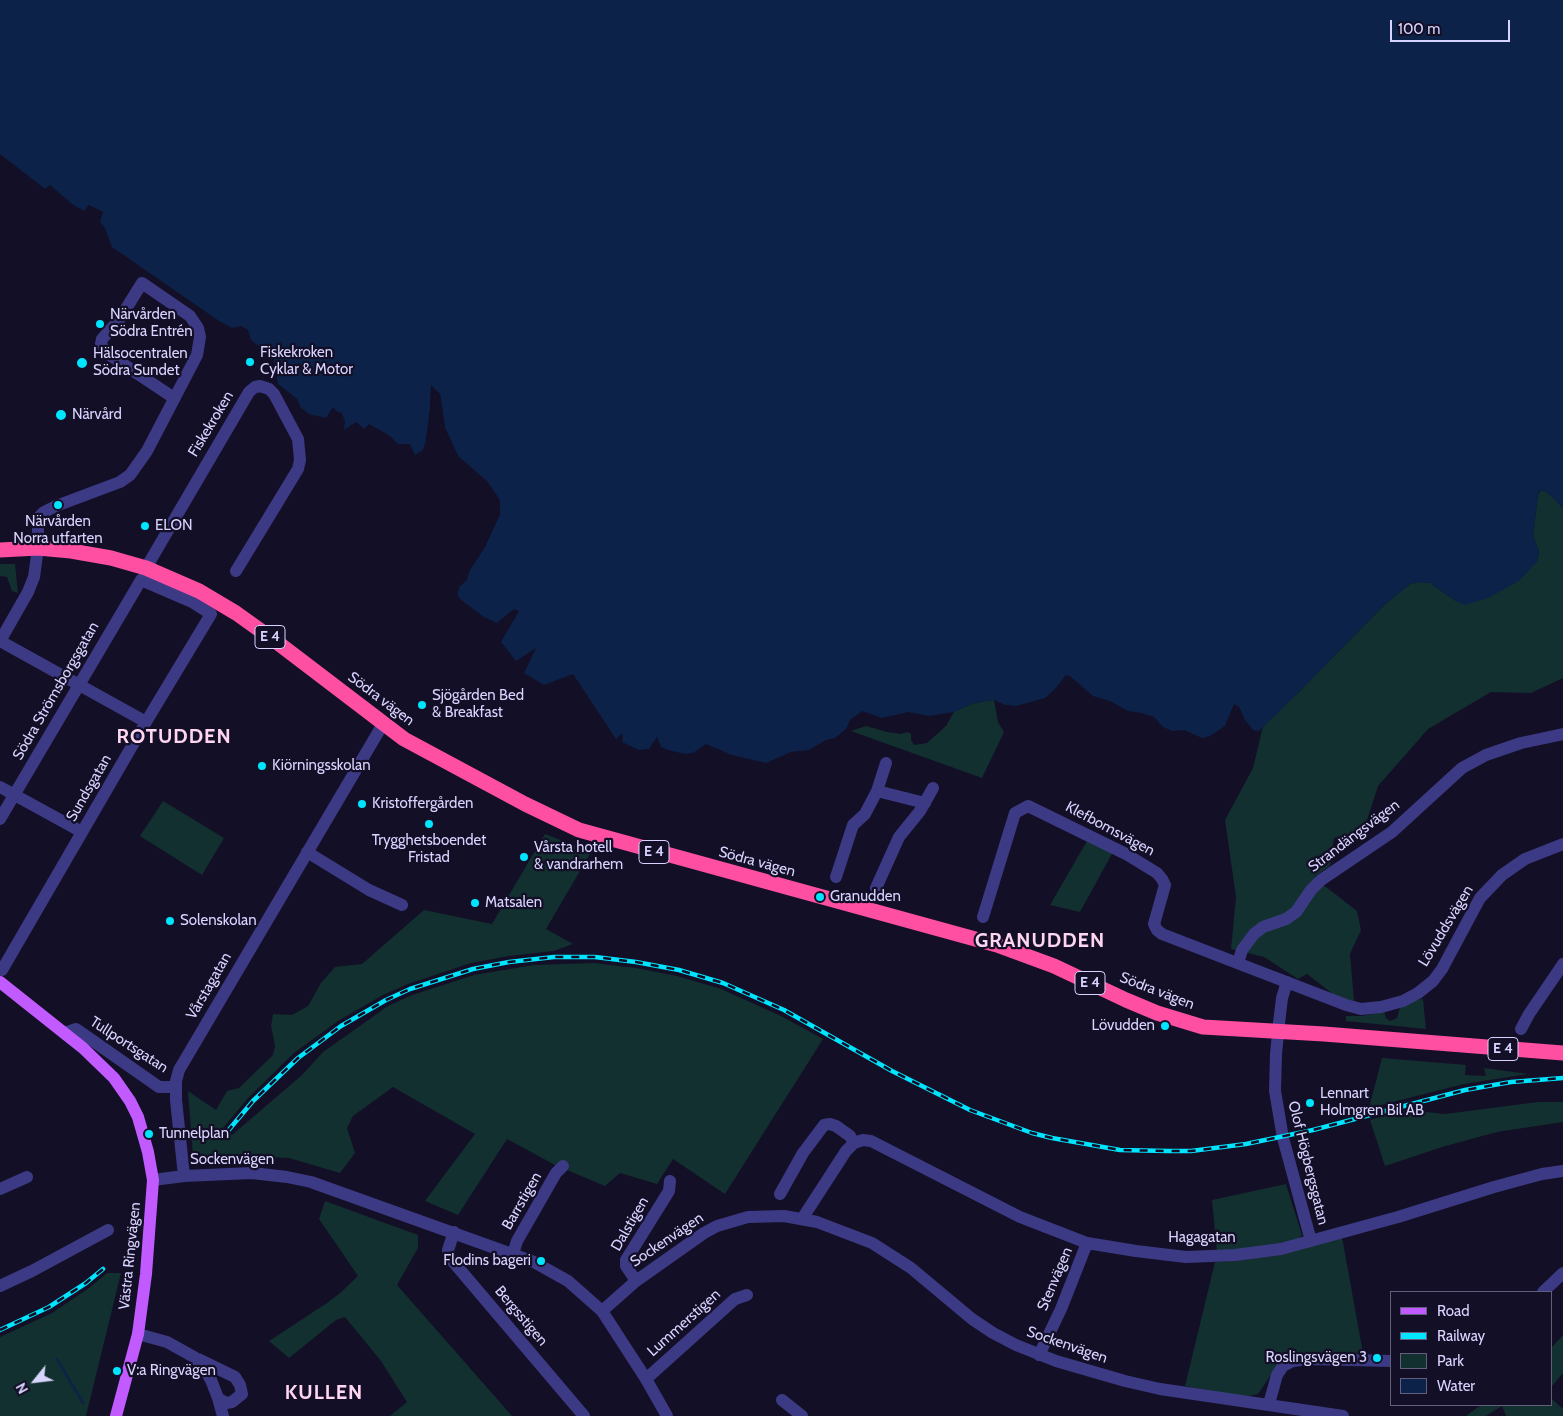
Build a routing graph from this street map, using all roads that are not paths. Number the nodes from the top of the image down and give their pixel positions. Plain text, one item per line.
1 (174, 398) junction
2 (38, 548) junction
3 (0, 550) edge
4 (236, 571) dead end
5 (144, 574) junction
6 (0, 641) edge
7 (80, 684) junction
8 (146, 722) junction
9 (383, 724) junction
10 (1563, 734) edge
11 (886, 763) dead end
12 (0, 787) edge
13 (933, 788) dead end
14 (877, 791) junction
15 (14, 795) junction
16 (925, 803) junction
17 (0, 819) edge
18 (82, 832) junction
19 (1563, 844) edge
20 (307, 852) junction
21 (836, 877) dead end
22 (876, 888) dead end
23 (402, 905) dead end
24 (983, 917) dead end
25 (1238, 963) junction
26 (1563, 965) edge
27 (1, 976) edge
28 (1287, 982) junction
29 (1521, 1029) dead end
30 (1278, 1032) junction
31 (64, 1033) junction
32 (1563, 1053) edge
33 (176, 1087) junction
34 (854, 1143) junction
35 (563, 1166) dead end
36 (1563, 1171) edge
37 (184, 1176) junction
38 (26, 1177) dead end
39 (154, 1180) junction
40 (670, 1181) dead end
41 (0, 1188) edge
42 (780, 1194) dead end
43 (802, 1218) junction
44 (108, 1230) dead end
45 (454, 1232) junction
46 (1311, 1241) junction
47 (1087, 1243) junction
48 (513, 1254) junction
49 (1563, 1273) edge
50 (636, 1281) junction
51 (0, 1286) edge
52 (1544, 1291) edge
53 (747, 1296) dead end
54 (602, 1310) junction
55 (138, 1334) junction
56 (1039, 1355) junction
57 (194, 1357) junction
58 (1390, 1361) edge
59 (646, 1379) junction
60 (218, 1398) junction
61 (782, 1400) dead end
62 (1269, 1404) junction
63 (116, 1416) edge
64 (223, 1416) edge
65 (584, 1416) edge
66 (666, 1416) edge
67 (802, 1416) edge
68 (1343, 1416) edge

1 - 1 street
1 - 2 street
2 - 3 highway, Södra vägen / E 4
2 - 5 highway, Södra vägen / E 4
2 - 6 street
4 - 5 street, Fiskekroken
5 - 7 street, Södra Strömsborgsgatan
5 - 8 street, Sundsgatan
5 - 9 highway, Södra vägen / E 4
6 - 7 street
7 - 8 street
7 - 15 street, Södra Strömsborgsgatan
8 - 18 street, Sundsgatan
9 - 20 street, Vårstagatan
9 - 30 highway, Södra vägen / E 4
10 - 25 street, Strandängsvägen
11 - 14 street
12 - 15 street
13 - 16 street
14 - 16 street
14 - 21 street
15 - 17 street, Södra Strömsborgsgatan
15 - 18 street
16 - 22 street
18 - 27 street, Sundsgatan
19 - 28 street, Lövuddsvägen
20 - 23 street
20 - 33 street, Vårstagatan
24 - 25 street, Klefbomsvägen
25 - 28 street, Klefbomsvägen
26 - 29 street
27 - 31 main road, Tullportsgatan
28 - 30 street
30 - 32 highway, Södra vägen / E 4
30 - 46 street, Olof Högbergsgatan
31 - 33 street, Tullportsgatan
31 - 39 main road, Tullportsgatan
33 - 37 street, Vårstagatan
34 - 42 street
34 - 43 street
34 - 47 street, Hagagatan
35 - 48 street, Barrstigen
36 - 46 street, Hagagatan
37 - 39 street, Sockenvägen
37 - 45 street, Sockenvägen
38 - 41 street
39 - 55 main road, Västra Ringvägen
40 - 50 street, Dalstigen
43 - 50 street, Sockenvägen
43 - 56 street, Sockenvägen
44 - 51 street
45 - 48 street, Sockenvägen
45 - 65 street, Bergsstigen
46 - 47 street, Hagagatan
47 - 56 street, Stenvägen
48 - 54 street, Sockenvägen
49 - 52 street
50 - 54 street, Sockenvägen
53 - 59 street, Lummerstigen
54 - 59 street
55 - 57 street
55 - 63 main road, Västra Ringvägen
56 - 62 street, Sockenvägen
57 - 60 street
57 - 60 street
58 - 62 street
59 - 66 street
60 - 64 street
61 - 67 street
62 - 68 street, Sockenvägen

